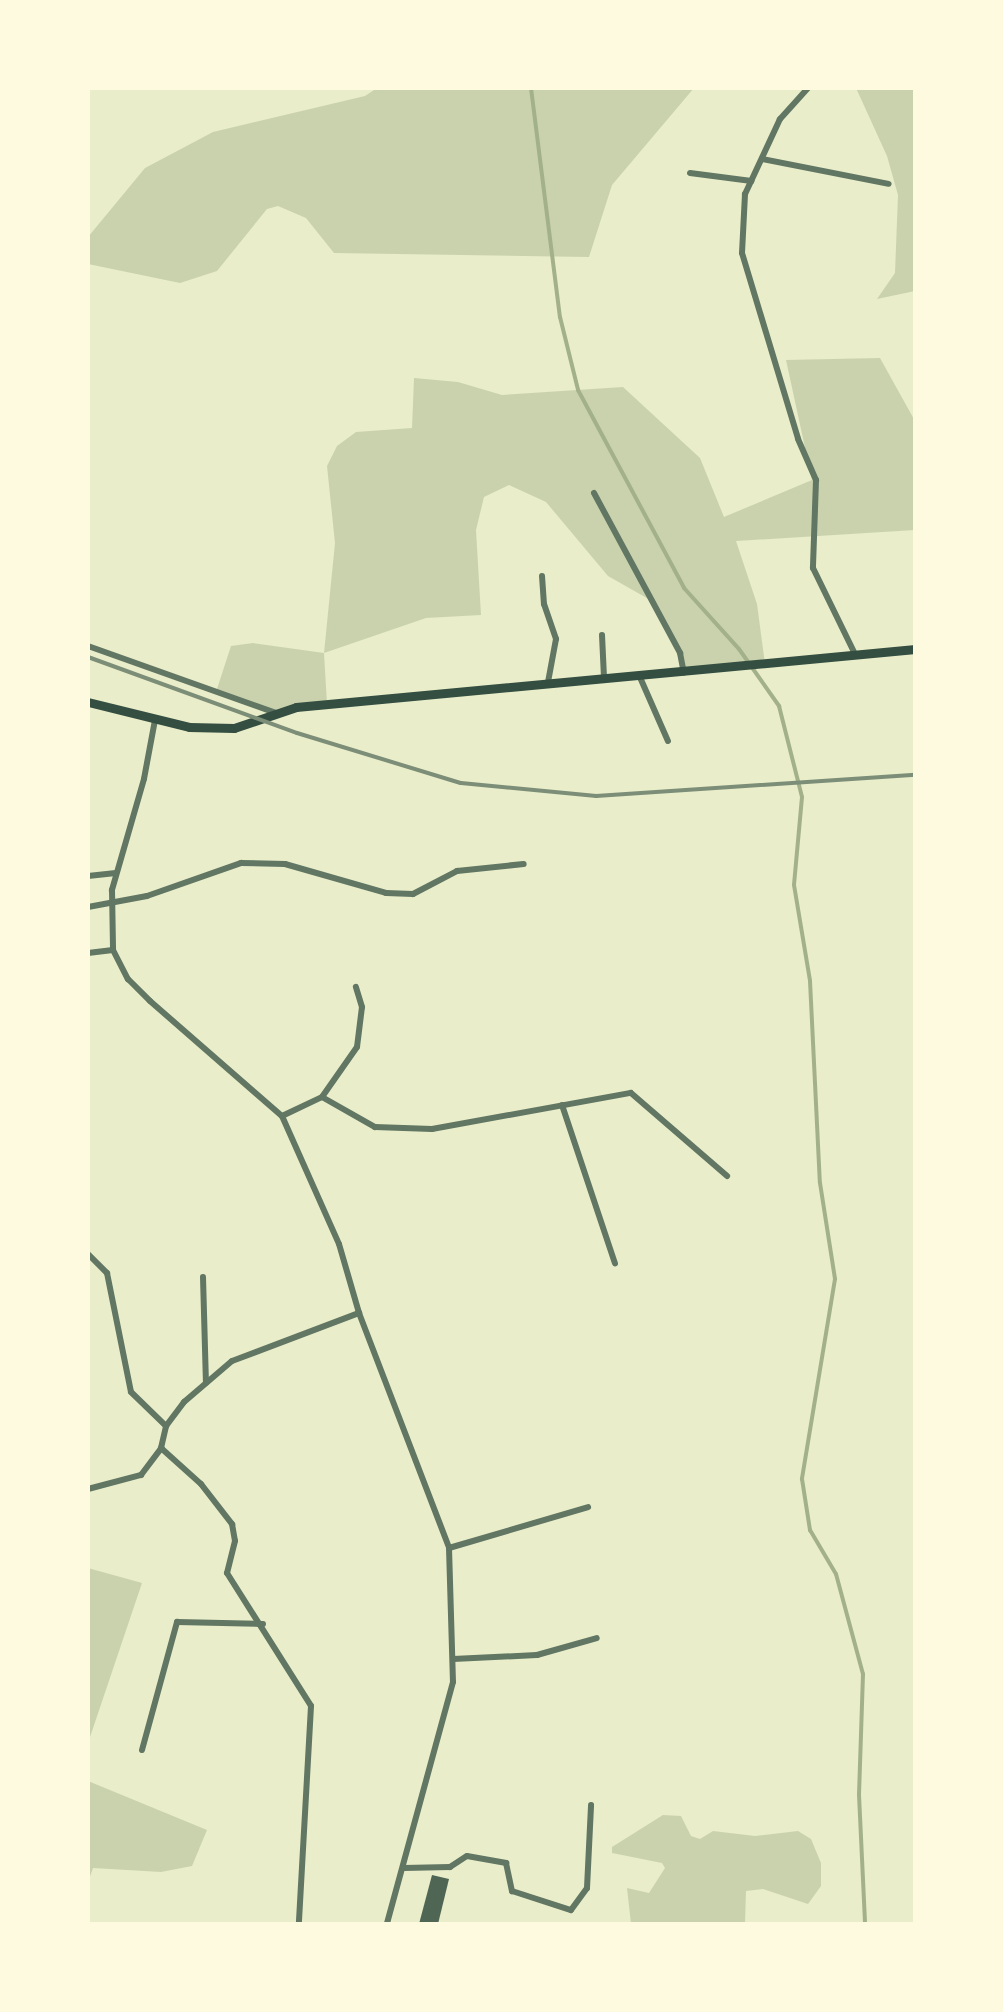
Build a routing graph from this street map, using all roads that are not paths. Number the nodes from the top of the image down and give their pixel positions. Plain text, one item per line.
1 (808, 88) edge
2 (762, 159) junction
3 (690, 173) dead end
4 (751, 181) junction
5 (889, 184) dead end
6 (594, 493) dead end
7 (542, 576) dead end
8 (602, 635) dead end
9 (88, 646) edge
10 (915, 649) edge
11 (855, 654) junction
12 (684, 673) junction
13 (639, 675) junction
14 (604, 677) junction
15 (548, 682) junction
16 (88, 702) edge
17 (272, 715) junction
18 (155, 720) junction
19 (668, 741) dead end
20 (524, 864) dead end
21 (116, 873) junction
22 (88, 876) edge
23 (110, 905) junction
24 (88, 907) edge
25 (113, 950) junction
26 (88, 953) edge
27 (356, 987) dead end
28 (322, 1097) junction
29 (562, 1105) junction
30 (282, 1116) junction
31 (727, 1176) dead end
32 (88, 1254) edge
33 (615, 1263) dead end
34 (203, 1277) dead end
35 (359, 1313) junction
36 (206, 1383) junction
37 (166, 1426) junction
38 (161, 1448) junction
39 (88, 1489) edge
40 (588, 1507) dead end
41 (449, 1548) junction
42 (263, 1624) junction
43 (597, 1638) dead end
44 (453, 1659) junction
45 (142, 1750) dead end
46 (591, 1805) dead end
47 (404, 1868) junction
48 (299, 1924) edge
49 (387, 1924) edge

1 - 2 street
2 - 4 street
2 - 5 street
3 - 4 street
4 - 11 street
6 - 12 street
7 - 15 street
8 - 14 street
9 - 17 street
10 - 11 main road
11 - 12 main road
12 - 13 main road
13 - 14 main road
13 - 19 street
14 - 15 main road
15 - 17 main road
16 - 18 main road
17 - 18 main road
18 - 21 street
20 - 23 street
21 - 22 street
21 - 23 street
23 - 24 street
23 - 25 street
25 - 26 street
25 - 30 street
27 - 28 street
28 - 29 street
28 - 30 street
29 - 31 street
29 - 33 street
30 - 35 street
32 - 37 street
34 - 36 street
35 - 36 street
35 - 41 street
36 - 37 street
37 - 38 street
38 - 39 street
38 - 42 street
40 - 41 street
41 - 44 street
42 - 45 street
42 - 48 street
43 - 44 street
44 - 47 street
46 - 47 street
47 - 49 street

